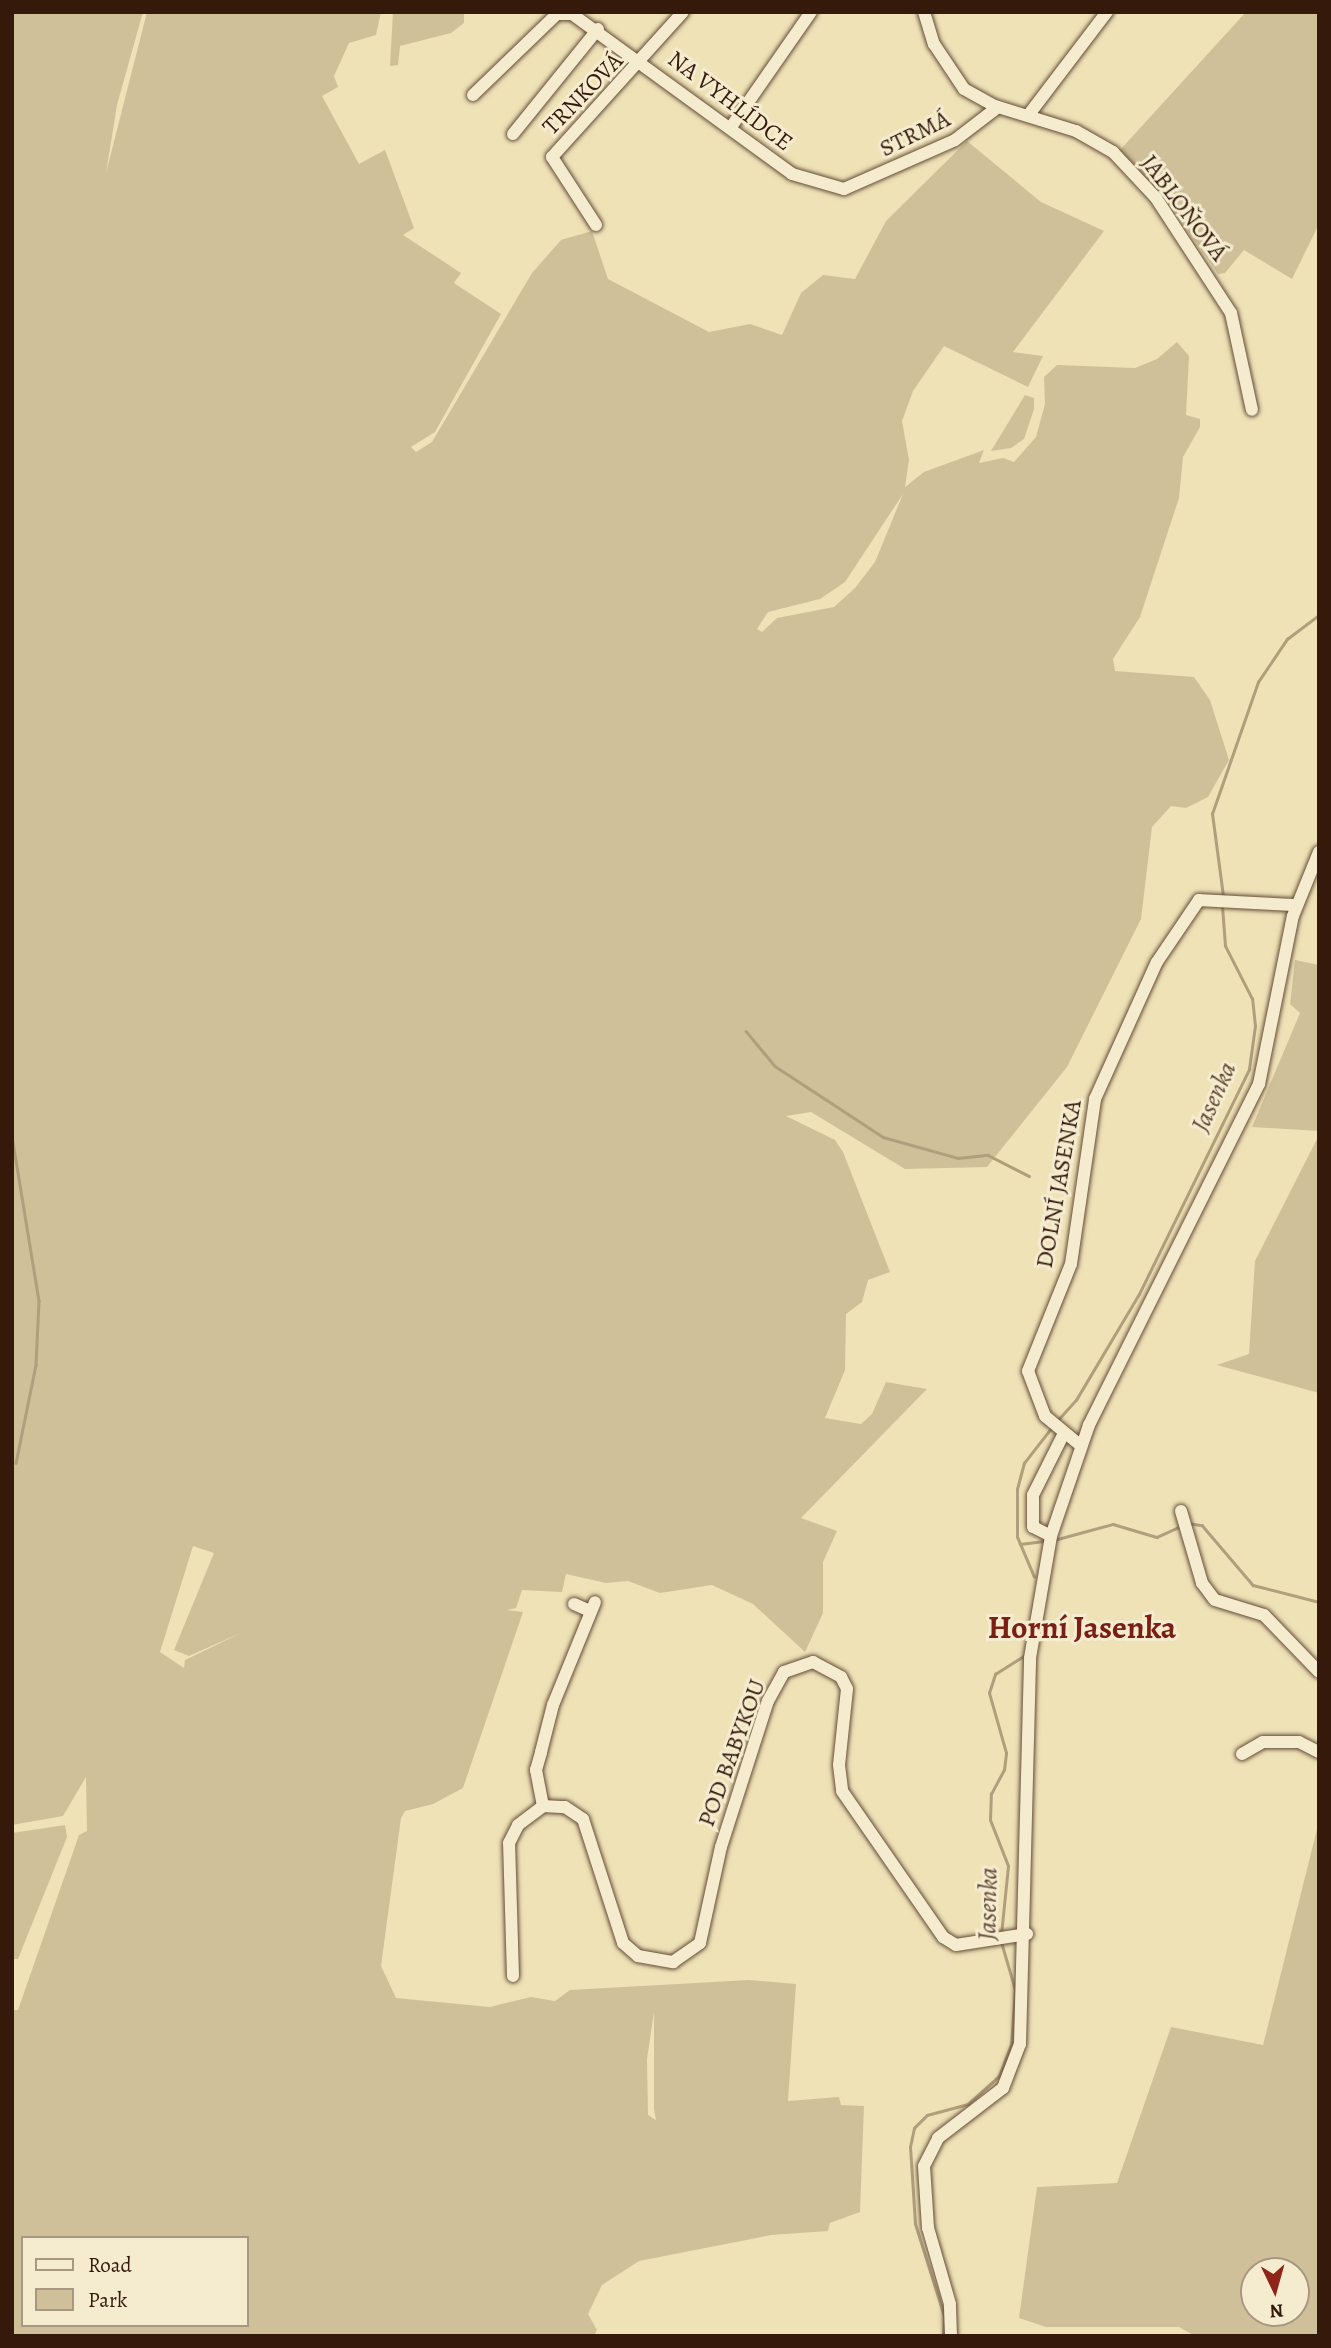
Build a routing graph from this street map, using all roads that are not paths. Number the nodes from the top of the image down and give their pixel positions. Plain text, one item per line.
1 (683, 12) edge
2 (811, 12) edge
3 (924, 12) edge
4 (1107, 12) edge
5 (598, 29) junction
6 (643, 62) junction
7 (473, 95) dead end
8 (998, 107) junction
9 (1030, 113) junction
10 (730, 127) junction
11 (513, 134) dead end
12 (844, 189) joint
13 (596, 225) dead end
14 (1252, 410) dead end
15 (1319, 852) edge
16 (1296, 905) junction
17 (1063, 1435) junction
18 (1080, 1445) junction
19 (1181, 1511) dead end
20 (1050, 1540) junction
21 (574, 1604) dead end
22 (1319, 1672) edge
23 (1319, 1752) edge
24 (1242, 1754) dead end
25 (543, 1806) junction
26 (1027, 1934) junction
27 (513, 1976) dead end
28 (951, 2336) edge

1 - 6 street
2 - 10 street
3 - 8 street, JABLOŇOVÁ
4 - 9 street
5 - 6 street, NA VYHLÍDCE
5 - 7 street, NA VYHLÍDCE
5 - 11 street
6 - 10 street, NA VYHLÍDCE
6 - 13 street, TRNKOVÁ
8 - 9 street, JABLOŇOVÁ
8 - 12 street, STRMÁ
9 - 14 street, JABLOŇOVÁ
10 - 12 street, NA VYHLÍDCE
15 - 16 street
16 - 17 street, DOLNÍ JASENKA
16 - 18 street
17 - 18 street, DOLNÍ JASENKA
17 - 20 street
18 - 20 street
19 - 22 street
20 - 26 street
21 - 25 street
23 - 24 street
25 - 26 street, POD BABYKOU
25 - 27 street
26 - 28 street

